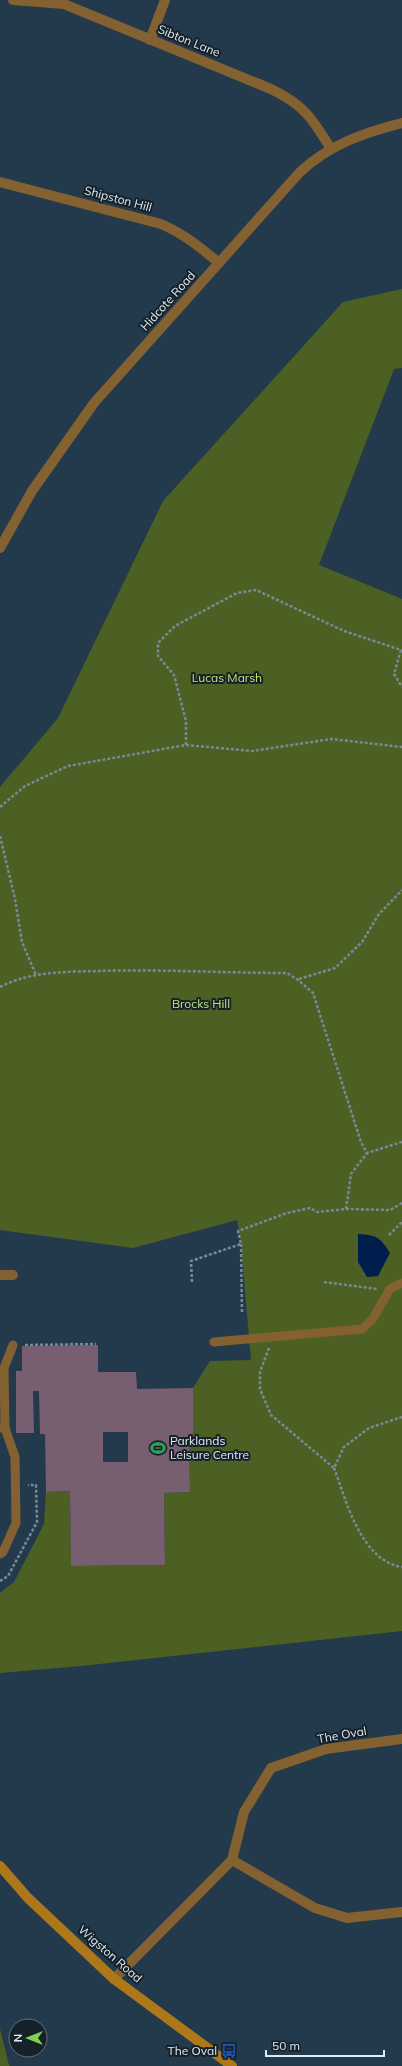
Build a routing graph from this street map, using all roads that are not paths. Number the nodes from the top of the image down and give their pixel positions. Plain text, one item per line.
1 (13, 0) edge
2 (165, 0) edge
3 (150, 40) junction
4 (402, 123) edge
5 (331, 149) junction
6 (0, 182) edge
7 (219, 263) junction
8 (0, 548) edge
9 (0, 1275) edge
10 (13, 1275) dead end
11 (402, 1282) edge
12 (214, 1342) dead end
13 (13, 1345) road end
14 (2, 1368) edge
15 (2, 1428) edge
16 (0, 1554) edge
17 (402, 1739) edge
18 (232, 1860) junction
19 (0, 1866) edge
20 (402, 1912) edge
21 (114, 1979) junction
22 (232, 2066) edge

1 - 3 street, Sibton Lane
2 - 3 street
3 - 5 street, Sibton Lane
4 - 5 street, Hidcote Road
5 - 7 street, Hidcote Road
6 - 7 street, Shipston Hill
7 - 8 street, Hidcote Road
9 - 10 street
11 - 12 lane
13 - 14 lane
14 - 15 lane
15 - 16 lane
17 - 18 street, The Oval
18 - 20 street
18 - 21 street
19 - 21 main road, Wigston Road
21 - 22 main road, Wigston Road

